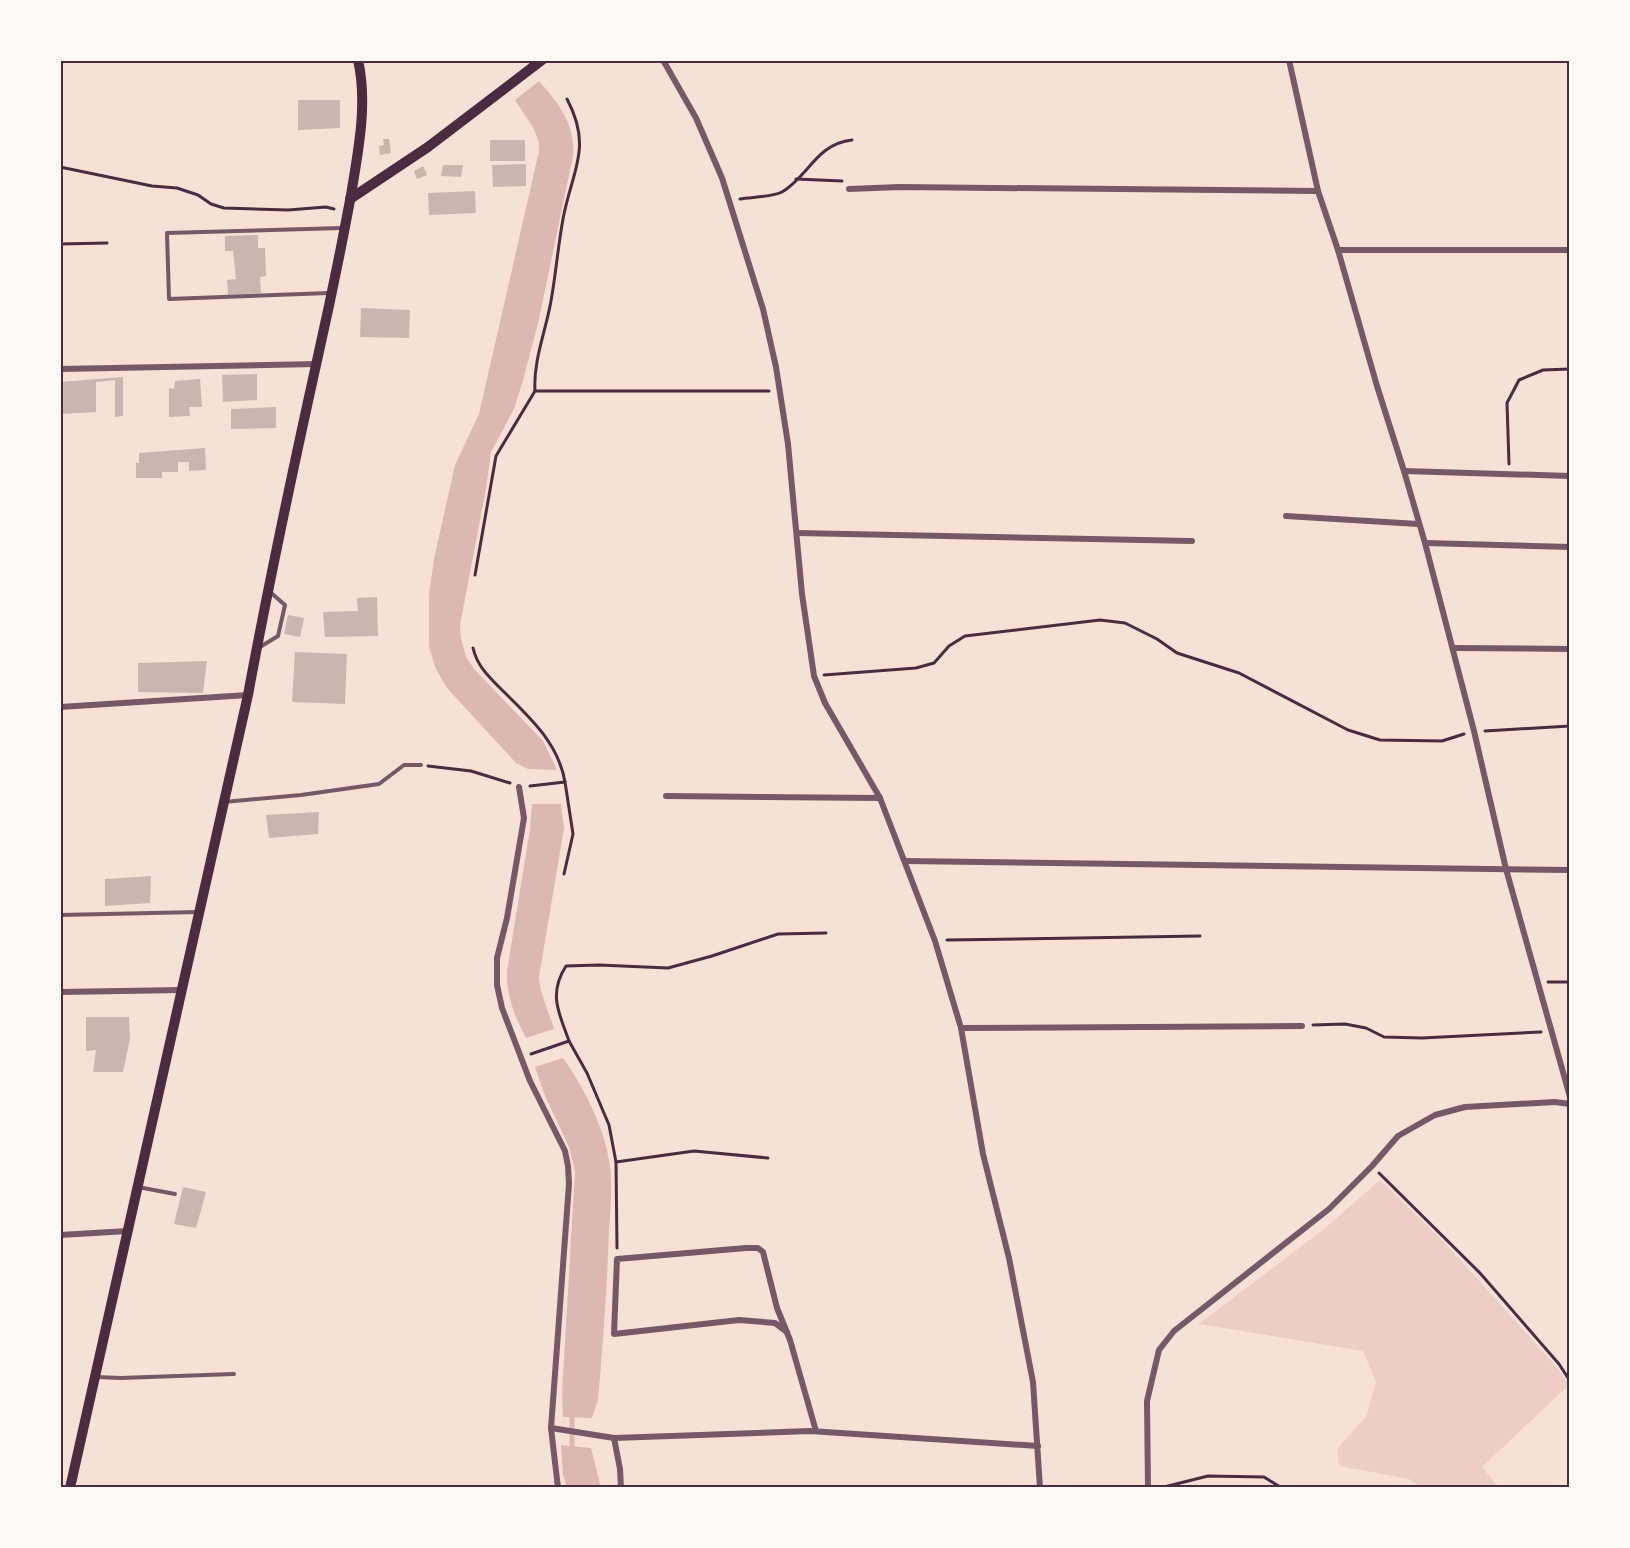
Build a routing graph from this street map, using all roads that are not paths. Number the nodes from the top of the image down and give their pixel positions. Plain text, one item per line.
1 (358, 60) edge
2 (542, 60) edge
3 (663, 60) edge
4 (1289, 60) edge
5 (849, 189) dead end
6 (1318, 191) junction
7 (350, 199) junction
8 (345, 228) junction
9 (1338, 250) junction
10 (1570, 250) edge
11 (332, 293) junction
12 (317, 364) junction
13 (60, 369) edge
14 (1404, 471) junction
15 (1570, 476) edge
16 (1286, 516) dead end
17 (1418, 524) junction
18 (797, 533) junction
19 (1192, 541) dead end
20 (1425, 543) junction
21 (1570, 547) edge
22 (268, 589) junction
23 (1453, 648) junction
24 (256, 649) junction
25 (1570, 649) edge
26 (248, 695) junction
27 (60, 707) edge
28 (421, 765) road end
29 (519, 787) road end
30 (666, 796) dead end
31 (880, 798) junction
32 (224, 802) junction
33 (906, 861) junction
34 (1506, 869) junction
35 (1570, 870) edge
36 (199, 912) junction
37 (60, 915) edge
38 (182, 990) junction
39 (60, 992) edge
40 (1302, 1026) road end
41 (961, 1028) junction
42 (1570, 1097) edge
43 (1570, 1104) edge
44 (138, 1187) junction
45 (175, 1194) dead end
46 (128, 1231) junction
47 (60, 1235) edge
48 (787, 1332) junction
49 (234, 1374) dead end
50 (95, 1377) junction
51 (551, 1428) junction
52 (816, 1431) junction
53 (614, 1437) junction
54 (1038, 1446) junction
55 (70, 1488) edge
56 (558, 1488) edge
57 (621, 1488) edge
58 (1040, 1488) edge
59 (1148, 1488) edge

1 - 7 main road
2 - 7 main road
3 - 18 street
4 - 6 street
5 - 6 street
6 - 9 street
7 - 8 main road
8 - 11 main road
8 - 11 lane
9 - 10 street
9 - 14 street
11 - 12 main road
12 - 13 street
12 - 22 main road
14 - 15 street
14 - 17 street
16 - 17 street
17 - 20 street
18 - 19 street
18 - 31 street
20 - 21 street
20 - 23 street
22 - 24 main road
22 - 24 lane
23 - 25 street
23 - 34 street
24 - 26 main road
26 - 27 street
26 - 32 main road
28 - 32 lane
29 - 51 street
30 - 31 street
31 - 33 street
32 - 36 main road
33 - 34 street
33 - 41 street
34 - 35 street
34 - 42 street
36 - 37 lane
36 - 38 main road
38 - 39 street
38 - 44 main road
40 - 41 street
41 - 54 street
43 - 59 street
44 - 45 lane
44 - 46 main road
46 - 47 street
46 - 50 main road
48 - 48 street
48 - 52 street
49 - 50 lane
50 - 55 main road
51 - 53 street
51 - 56 street
52 - 53 street
52 - 54 street
53 - 57 street
54 - 58 street

